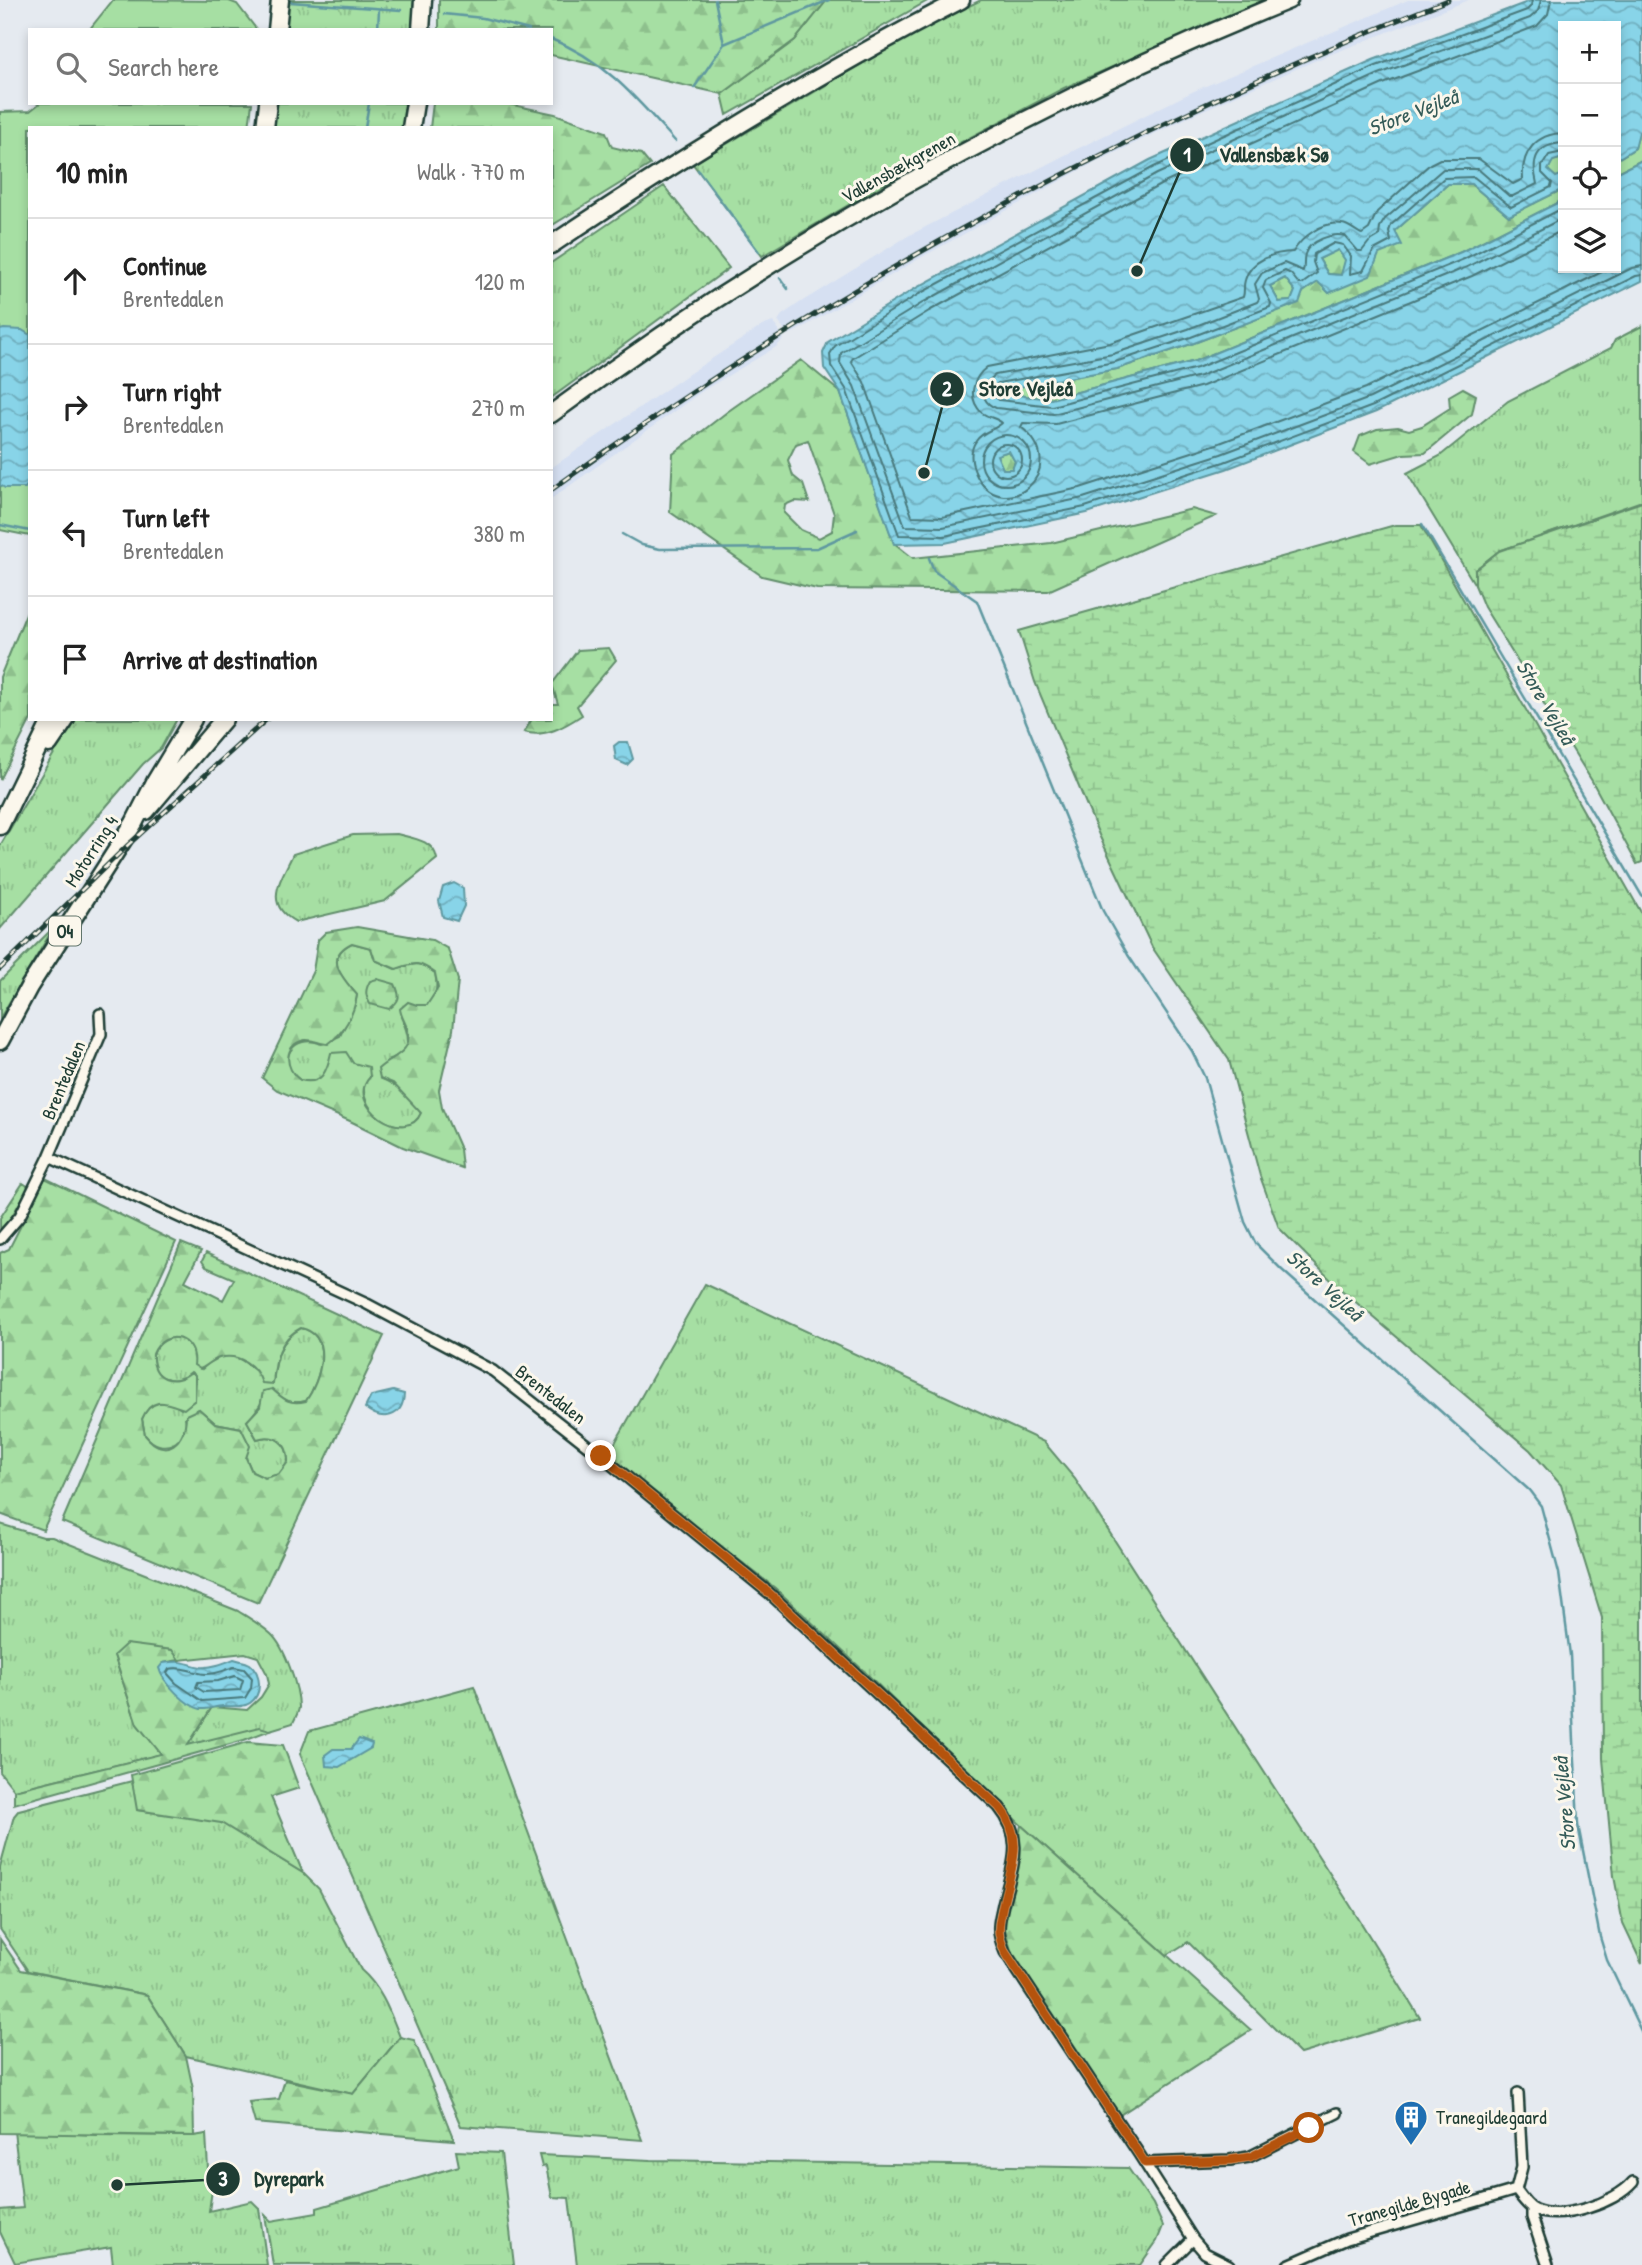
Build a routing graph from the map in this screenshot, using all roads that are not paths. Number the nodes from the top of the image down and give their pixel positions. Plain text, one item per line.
1 (280, 0) edge
2 (423, 0) edge
3 (961, 0) edge
4 (1289, 0) edge
5 (277, 28) edge
6 (421, 28) edge
7 (268, 105) edge
8 (415, 105) edge
9 (265, 126) edge
10 (411, 126) edge
11 (553, 244) edge
12 (553, 413) edge
13 (51, 721) edge
14 (65, 721) edge
15 (192, 721) edge
16 (222, 721) edge
17 (22, 784) junction
18 (134, 823) junction
19 (0, 825) edge
20 (100, 1014) dead end
21 (0, 1041) edge
22 (50, 1157) junction
23 (0, 1239) edge
24 (1518, 2093) dead end
25 (1337, 2113) dead end
26 (1145, 2163) junction
27 (1633, 2182) dead end
28 (1516, 2190) junction
29 (1532, 2210) junction
30 (1192, 2239) junction
31 (1314, 2255) junction
32 (1167, 2265) edge
33 (1229, 2265) edge
34 (1288, 2265) edge
35 (1318, 2265) edge
36 (1548, 2265) edge

1 - 5 highway
2 - 6 highway
3 - 11 highway
4 - 12 highway, Vallensbækgrenen
7 - 9 highway
8 - 10 highway
13 - 17 highway
14 - 17 highway
15 - 18 highway, Motorring 4 / O4
16 - 18 highway
17 - 19 highway
18 - 21 highway, Motorring 4 / O4
20 - 22 street, Brentedalen
22 - 23 street, Brentedalen
22 - 26 street, Brentedalen
24 - 28 street
25 - 26 street
26 - 30 street, Brentedalen
27 - 29 street
28 - 29 street
28 - 31 street, Tranegilde Bygade
29 - 36 street
30 - 32 street
30 - 33 street
31 - 34 street, Tranegilde Bygade
31 - 35 street

